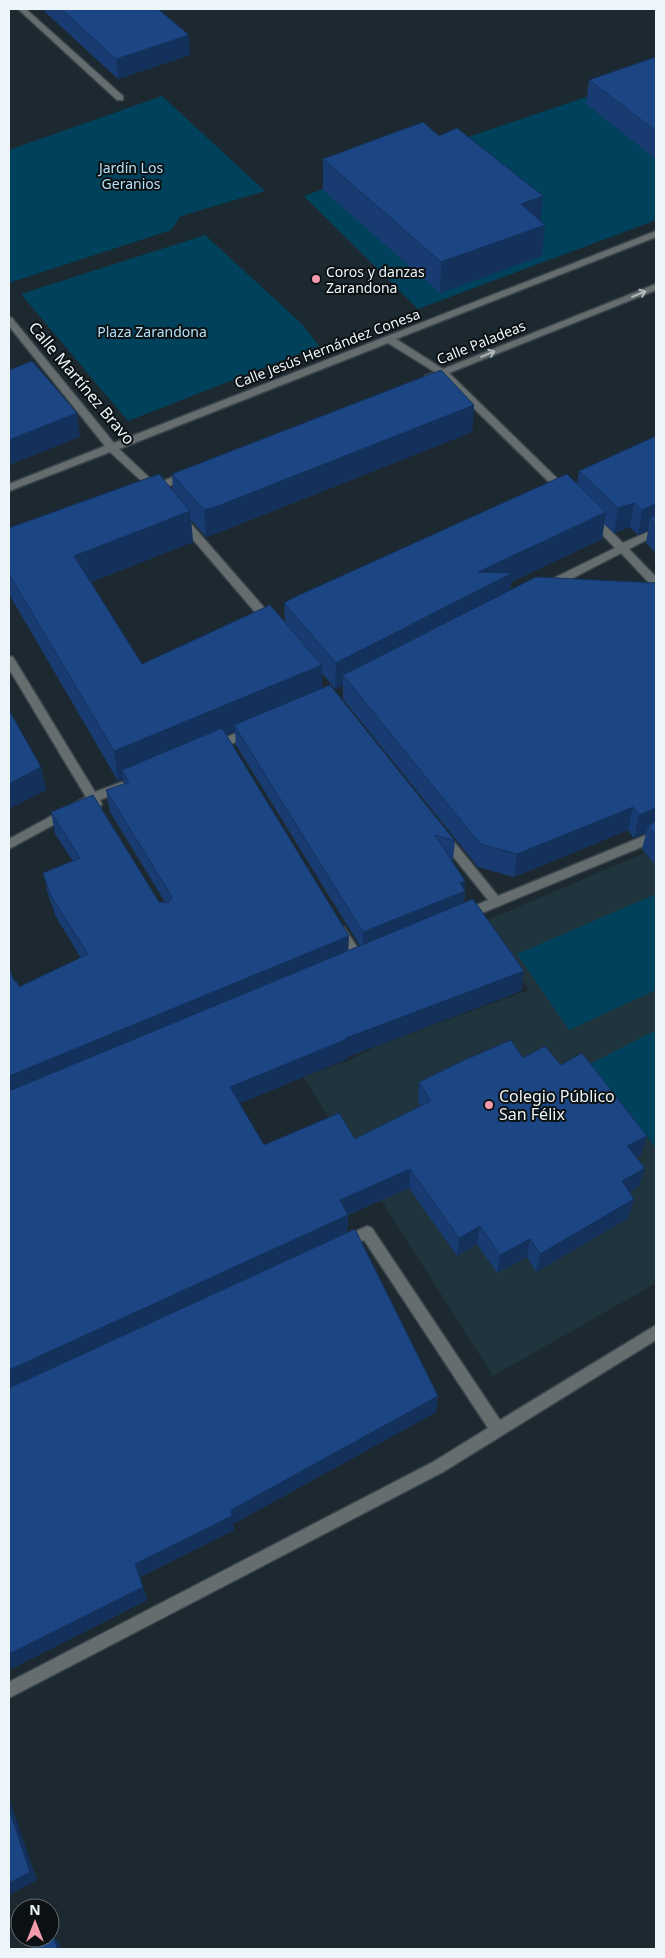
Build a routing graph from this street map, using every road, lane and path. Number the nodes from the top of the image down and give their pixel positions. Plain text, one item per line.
1 (22, 9) edge
2 (120, 98) dead end
3 (656, 234) edge
4 (656, 287) edge
5 (9, 320) edge
6 (389, 339) junction
7 (442, 372) junction
8 (414, 383) edge
9 (112, 448) junction
10 (201, 469) edge
11 (9, 488) edge
12 (155, 488) junction
13 (137, 495) edge
14 (656, 531) edge
15 (622, 548) junction
16 (656, 583) edge
17 (543, 588) edge
18 (276, 630) edge
19 (9, 660) edge
20 (262, 727) edge
21 (199, 753) edge
22 (137, 780) edge
23 (93, 798) junction
24 (102, 814) edge
25 (436, 826) edge
26 (656, 836) edge
27 (9, 844) edge
28 (496, 902) junction
29 (333, 918) edge
30 (450, 921) edge
31 (358, 960) edge
32 (331, 1249) edge
33 (656, 1332) edge
34 (498, 1430) junction
35 (9, 1690) edge

1 - 2 street
3 - 6 street, Calle Jesús Hernández Conesa
7 -> 4 street, Calle Paladeas
5 - 9 street, Calle Martínez Bravo
6 - 7 street
6 - 9 street, Calle Jesús Hernández Conesa
7 - 8 street, Calle Paladeas
7 - 15 street
9 - 11 street, Calle Jesús Hernández Conesa
9 - 12 street, Calle Martínez Bravo
10 - 12 street
12 - 13 street
12 - 18 street, Calle Martínez Bravo
14 - 15 street
15 - 16 street
15 - 17 street
19 - 23 street
20 - 21 street
22 - 23 street
23 - 24 street
23 - 27 street
25 - 28 street
26 - 28 street
28 - 30 street
29 - 31 street
32 - 34 street
33 - 34 street
34 - 35 street

